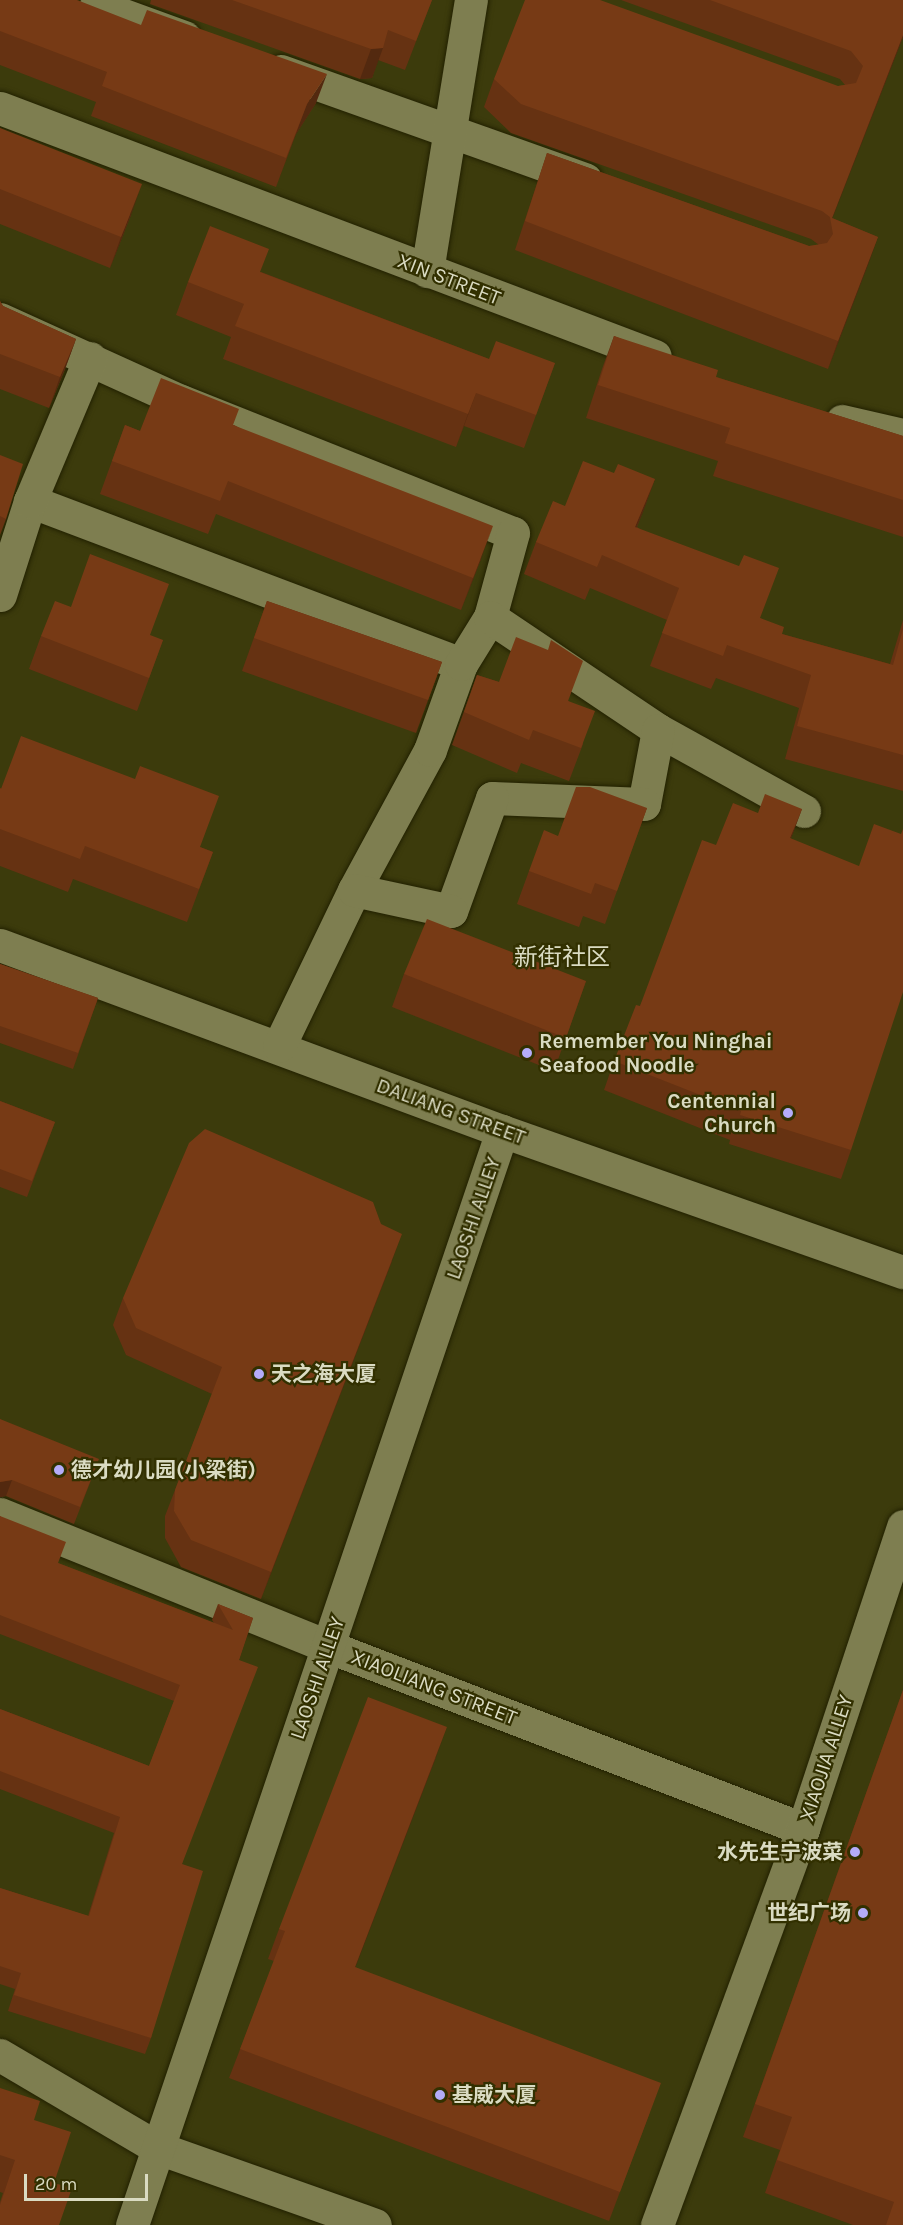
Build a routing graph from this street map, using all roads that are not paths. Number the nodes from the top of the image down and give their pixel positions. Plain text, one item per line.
1 (471, 0) edge
2 (96, 5) edge
3 (217, 48) edge
4 (250, 60) edge
5 (0, 108) edge
6 (447, 130) junction
7 (615, 190) edge
8 (427, 271) junction
9 (0, 319) edge
10 (90, 358) junction
11 (682, 366) edge
12 (815, 414) edge
13 (903, 435) edge
14 (10, 460) edge
15 (36, 487) junction
16 (0, 595) edge
17 (490, 617) junction
18 (461, 664) junction
19 (658, 730) junction
20 (804, 811) edge
21 (354, 890) junction
22 (0, 945) edge
23 (279, 1046) junction
24 (502, 1131) junction
25 (903, 1272) edge
26 (0, 1514) edge
27 (903, 1526) edge
28 (327, 1646) junction
29 (803, 1829) junction
30 (0, 2055) edge
31 (158, 2148) junction
32 (132, 2225) edge
33 (375, 2225) edge
34 (657, 2225) edge

1 - 6 street
2 - 3 street
4 - 6 street
5 - 8 street, XIN STREET
6 - 7 street
6 - 8 street
8 - 11 street, XIN STREET
9 - 10 street
10 - 15 street
10 - 17 street
12 - 13 street
14 - 15 street
15 - 16 street
15 - 18 street
17 - 18 street
17 - 19 street
18 - 21 street
19 - 20 street
19 - 21 street
21 - 23 street
22 - 23 street, DALIANG STREET
23 - 24 street, DALIANG STREET
24 - 25 street, DALIANG STREET
24 - 28 street, LAOSHI ALLEY
26 - 28 street, XIAOLIANG STREET
27 - 29 street, XIAOJIA ALLEY
28 - 29 street, XIAOLIANG STREET
28 - 31 street, LAOSHI ALLEY
29 - 34 street, XIAOJIA ALLEY
30 - 31 street
31 - 32 street, LAOSHI ALLEY
31 - 33 street

